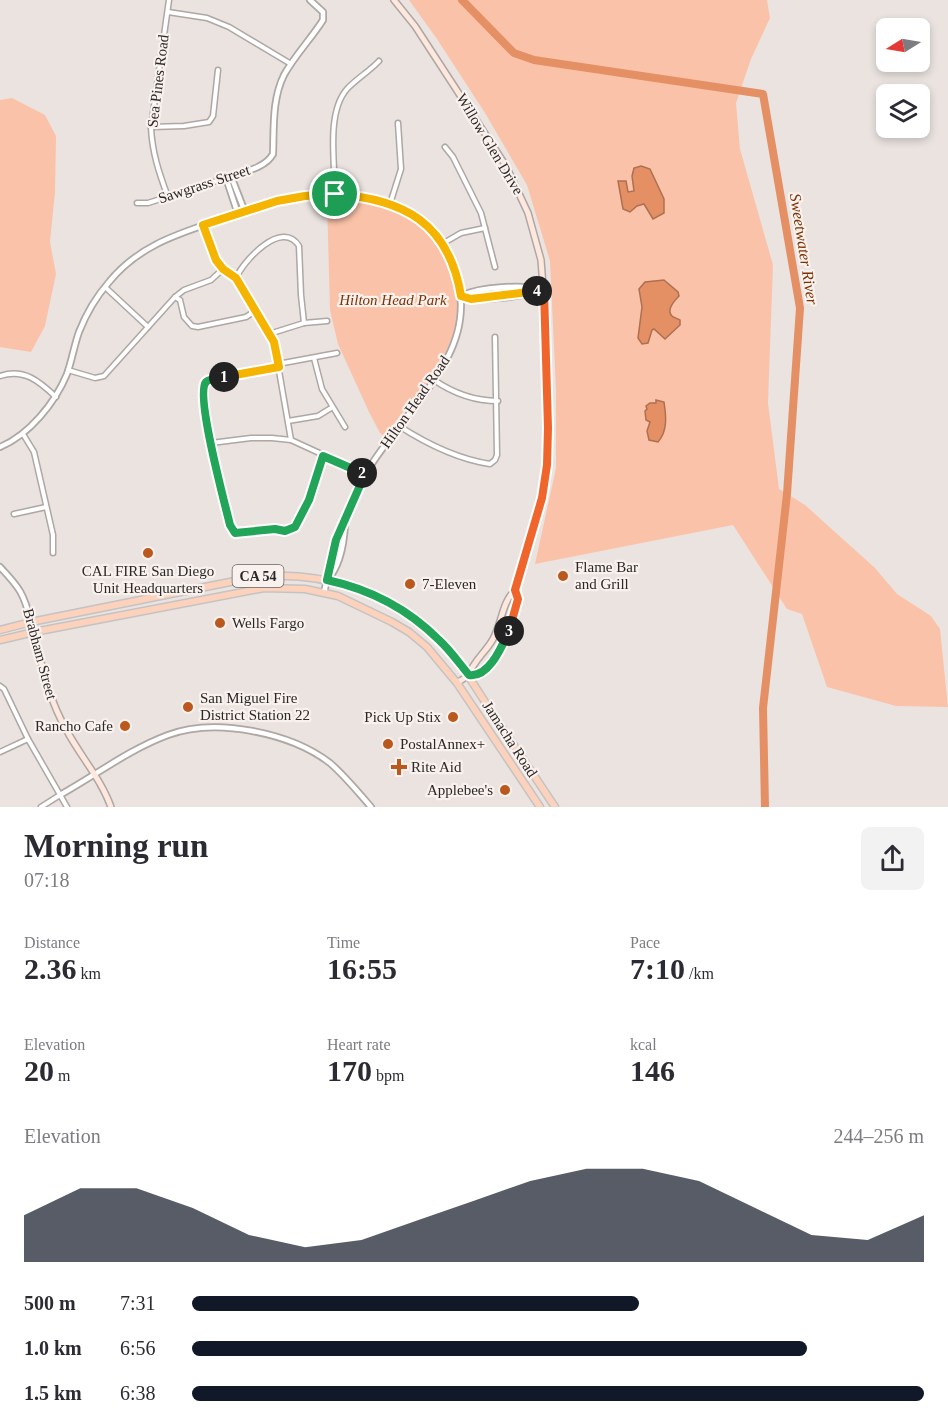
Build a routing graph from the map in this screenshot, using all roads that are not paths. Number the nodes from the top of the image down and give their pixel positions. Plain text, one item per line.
1 (169, 0) edge
2 (310, 0) edge
3 (394, 0) edge
4 (168, 12) junction
5 (379, 60) dead end
6 (291, 64) junction
7 (218, 70) dead end
8 (398, 123) dead end
9 (151, 127) junction
10 (445, 147) dead end
11 (229, 177) junction
12 (335, 194) junction
13 (168, 197) junction
14 (136, 203) dead end
15 (390, 204) junction
16 (245, 212) junction
17 (238, 214) junction
18 (203, 225) junction
19 (485, 228) junction
20 (442, 244) junction
21 (495, 267) dead end
22 (223, 269) junction
23 (236, 278) junction
24 (105, 287) junction
25 (544, 289) junction
26 (461, 296) junction
27 (175, 297) junction
28 (255, 311) junction
29 (327, 321) dead end
30 (304, 323) junction
31 (148, 327) junction
32 (269, 334) junction
33 (495, 337) dead end
34 (337, 353) dead end
35 (314, 358) junction
36 (278, 366) junction
37 (68, 370) junction
38 (0, 376) edge
39 (434, 379) junction
40 (56, 397) junction
41 (498, 401) junction
42 (331, 408) junction
43 (288, 421) junction
44 (399, 426) junction
45 (345, 428) dead end
46 (23, 434) junction
47 (291, 441) junction
48 (211, 443) junction
49 (0, 447) edge
50 (323, 456) junction
51 (365, 474) junction
52 (46, 507) junction
53 (14, 514) dead end
54 (53, 553) dead end
55 (0, 567) edge
56 (327, 580) junction
57 (515, 590) junction
58 (324, 593) junction
59 (31, 622) junction
60 (0, 630) edge
61 (34, 632) junction
62 (0, 640) edge
63 (469, 675) junction
64 (457, 683) junction
65 (0, 686) edge
66 (28, 739) junction
67 (0, 752) edge
68 (96, 776) junction
69 (60, 795) junction
70 (41, 807) edge
71 (67, 807) edge
72 (111, 807) edge
73 (371, 807) edge
74 (540, 807) edge
75 (555, 807) edge

1 - 4 street, Sea Pines Road
2 - 6 street, Sawgrass Street
3 - 25 main road, Willow Glen Drive
4 - 6 street
4 - 9 street, Sea Pines Road
5 - 12 street
6 - 11 street, Sawgrass Street
7 - 9 street
8 - 15 street
9 - 13 street, Sea Pines Road
10 - 19 street
11 - 13 street, Sawgrass Street
11 - 16 street
11 - 17 street
12 - 15 street, Hilton Head Road
12 - 16 street, Hilton Head Road
13 - 14 street, Sawgrass Street
15 - 20 street, Hilton Head Road
16 - 17 street, Hilton Head Road
17 - 18 street, Hilton Head Road
18 - 22 street
18 - 24 street, Hilton Head Road
19 - 20 street
19 - 21 street
20 - 26 street, Hilton Head Road
22 - 23 street
22 - 27 street
23 - 28 street
23 - 30 street
24 - 31 street
24 - 37 street, Hilton Head Road
25 - 26 street
25 - 57 main road, Willow Glen Drive
26 - 39 street, Hilton Head Road
27 - 28 street
27 - 31 street
28 - 32 street
29 - 30 street
30 - 32 street
31 - 37 street
32 - 36 street
33 - 41 street
34 - 35 street
35 - 36 street
35 - 42 street
36 - 43 street
36 - 48 street
37 - 40 street, Hilton Head Road
38 - 40 street
39 - 41 street
39 - 44 street, Hilton Head Road
40 - 46 street, Hilton Head Road
41 - 44 street
42 - 43 street
42 - 45 street
43 - 47 street
44 - 51 street, Hilton Head Road
46 - 49 street, Hilton Head Road
46 - 52 street
47 - 48 street
47 - 50 street
48 - 50 street
50 - 51 street
51 - 56 street, Hilton Head Road
52 - 53 street
52 - 54 street
55 - 59 street, Brabham Street
56 - 58 street, Hilton Head Road
56 - 59 main road, Jamacha Road / CA 54
56 - 63 main road, Jamacha Road / CA 54
57 - 63 main road, Willow Glen Drive
57 - 63 main road, Willow Glen Drive
58 - 61 main road, Jamacha Road / CA 54
58 - 64 main road, Jamacha Road / CA 54
59 - 60 main road, Jamacha Road / CA 54
59 - 61 main road, Brabham Street
61 - 62 main road, Jamacha Road / CA 54
61 - 68 main road, Brabham Street
63 - 64 main road, Willow Glen Drive
63 - 75 main road, Jamacha Road / CA 54
64 - 74 main road, Jamacha Road / CA 54
65 - 66 street
66 - 67 street
66 - 69 street
68 - 69 street
68 - 72 main road, Brabham Street
68 - 73 street
69 - 70 street
69 - 71 street

